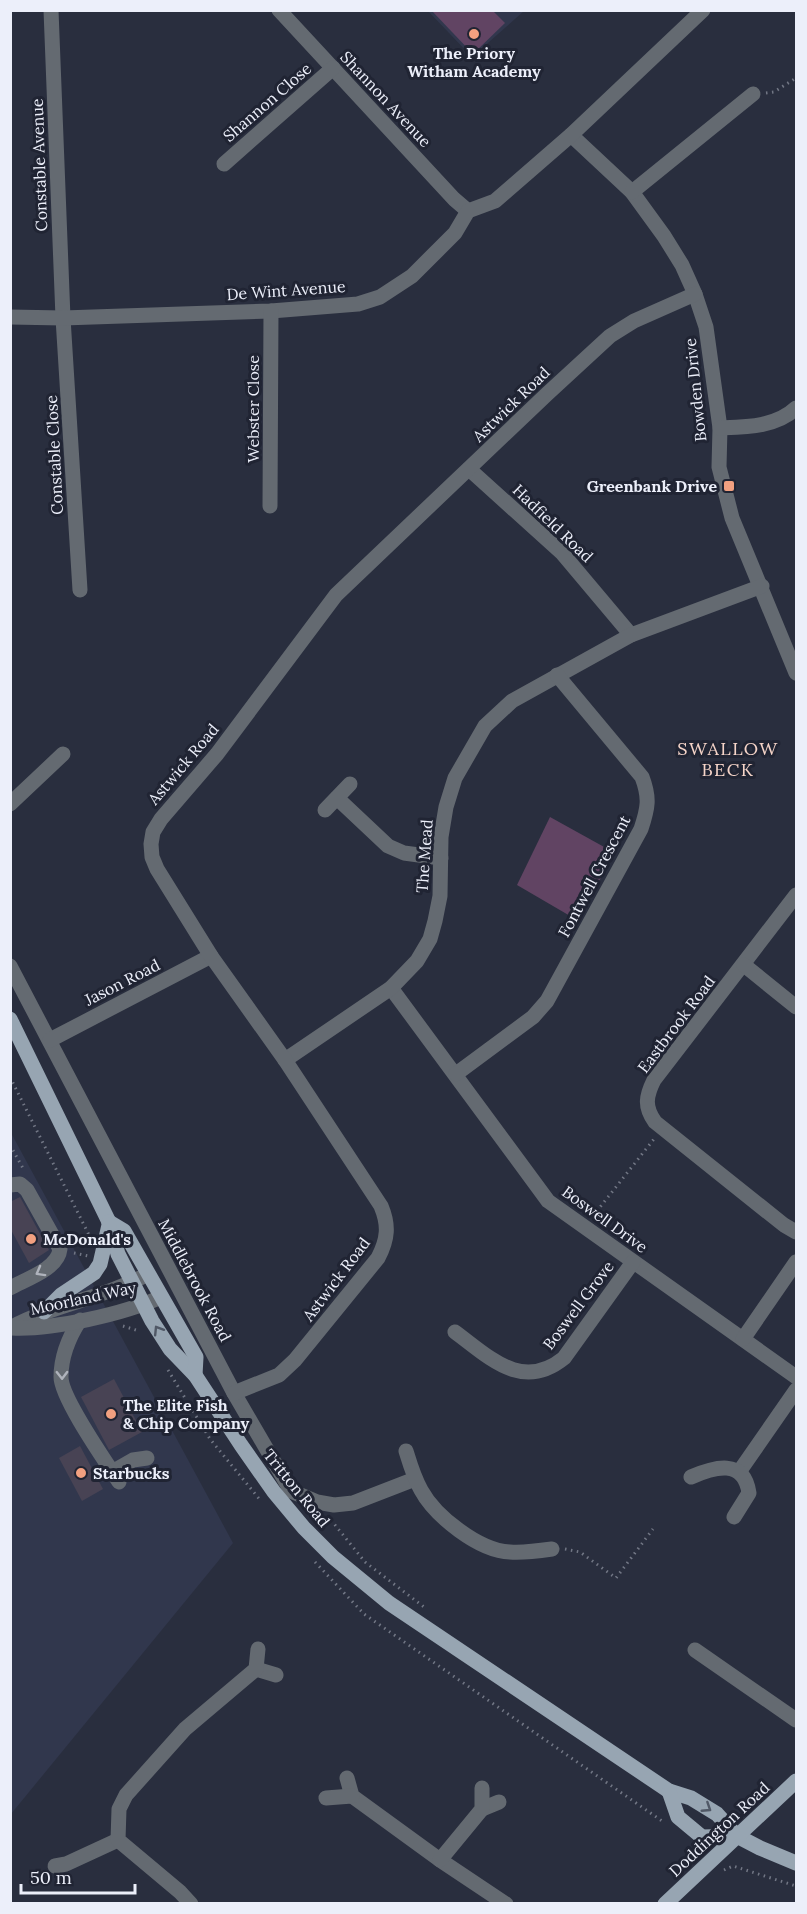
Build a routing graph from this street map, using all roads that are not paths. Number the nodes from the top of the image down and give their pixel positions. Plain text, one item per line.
1 (51, 10) edge
2 (279, 10) edge
3 (703, 10) edge
4 (333, 68) junction
5 (753, 94) road end
6 (571, 135) junction
7 (224, 164) dead end
8 (632, 192) junction
9 (468, 211) junction
10 (695, 294) junction
11 (271, 311) junction
12 (10, 317) edge
13 (63, 318) junction
14 (796, 408) edge
15 (720, 428) junction
16 (469, 469) junction
17 (270, 506) dead end
18 (762, 586) junction
19 (80, 590) dead end
20 (631, 635) junction
21 (796, 673) edge
22 (557, 675) junction
23 (63, 754) dead end
24 (350, 784) dead end
25 (336, 798) junction
26 (10, 804) edge
27 (325, 810) dead end
28 (441, 858) junction
29 (796, 895) edge
30 (212, 956) junction
31 (10, 966) edge
32 (744, 966) junction
33 (391, 988) junction
34 (796, 1007) edge
35 (10, 1019) edge
36 (50, 1040) junction
37 (285, 1060) junction
38 (456, 1074) junction
39 (10, 1185) edge
40 (110, 1222) junction
41 (796, 1232) edge
42 (633, 1262) junction
43 (796, 1262) edge
44 (148, 1274) junction
45 (133, 1282) junction
46 (10, 1288) edge
47 (161, 1297) junction
48 (145, 1304) junction
49 (44, 1312) junction
50 (80, 1320) junction
51 (11, 1328) edge
52 (455, 1332) dead end
53 (743, 1339) junction
54 (195, 1375) junction
55 (796, 1377) edge
56 (796, 1390) edge
57 (234, 1393) junction
58 (406, 1451) dead end
59 (147, 1458) dead end
60 (739, 1472) junction
61 (691, 1477) dead end
62 (415, 1479) junction
63 (734, 1517) dead end
64 (552, 1549) road end
65 (258, 1649) dead end
66 (695, 1650) dead end
67 (256, 1669) junction
68 (276, 1675) dead end
69 (796, 1720) edge
70 (347, 1778) dead end
71 (796, 1781) edge
72 (482, 1788) dead end
73 (669, 1791) junction
74 (352, 1796) junction
75 (326, 1798) dead end
76 (499, 1802) dead end
77 (482, 1809) junction
78 (737, 1836) junction
79 (118, 1840) junction
80 (441, 1860) junction
81 (796, 1863) edge
82 (55, 1866) dead end
83 (191, 1904) edge
84 (506, 1904) edge
85 (665, 1904) edge

1 - 13 street, Constable Avenue
2 - 4 street, Shannon Avenue
3 - 6 street
4 - 7 street, Shannon Close
4 - 9 street, Shannon Avenue
5 - 8 street
6 - 8 street, Bowden Drive
6 - 9 street
8 - 10 street, Bowden Drive
9 - 11 street, De Wint Avenue
10 - 15 street, Bowden Drive
10 - 16 street, Astwick Road
11 - 13 street, De Wint Avenue
11 - 17 street, Webster Close
12 - 13 street, De Wint Avenue
13 - 19 street, Constable Close
14 - 15 street
15 - 18 street, Bowden Drive
16 - 20 street, Hadfield Road
16 - 30 street, Astwick Road
18 - 20 street, The Mead
18 - 21 street, Bowden Drive
20 - 22 street, The Mead
22 - 28 street, The Mead
22 - 38 street, Fontwell Crescent
23 - 26 street
24 - 25 street
25 - 27 street
25 - 28 street
28 - 33 street, The Mead
29 - 32 street, Eastbrook Road
30 - 36 street, Jason Road
30 - 37 street, Astwick Road
31 - 36 street, Middlebrook Road
32 - 34 street
32 - 41 street, Eastbrook Road
33 - 37 street, The Mead
33 - 38 street, Boswell Drive
35 - 40 main road, Tritton Road
36 - 57 street, Middlebrook Road
37 - 57 street, Astwick Road
38 - 42 street, Boswell Drive
39 -> 46 street
40 - 44 main road, Tritton Road
40 - 45 main road
40 - 49 main road
42 - 52 street, Boswell Grove
42 - 53 street, Boswell Drive
43 - 53 street
44 - 45 street, Moorland Way
44 - 47 main road, Tritton Road
45 - 48 main road
45 - 49 street, Moorland Way
47 - 48 street, Moorland Way
47 - 54 main road, Tritton Road
48 - 50 street, Moorland Way
54 -> 48 main road
49 - 51 street, Moorland Way
50 - 51 street, Moorland Way
50 -> 59 street
53 - 55 street, Boswell Drive
54 - 73 main road, Tritton Road
56 - 60 street
57 - 62 street, Middlebrook Road
58 - 62 street
60 - 61 street
60 - 63 street
62 - 64 street
65 - 67 street
66 - 69 street
67 - 68 street
67 - 79 street
70 - 74 street
71 - 78 main road, Doddington Road
72 - 77 street
73 -> 78 main road, Tritton Road
73 - 78 main road, Tritton Road
74 - 75 street
74 - 80 street
76 - 77 street
77 - 80 street
78 - 81 main road, Tritton Road
78 - 85 main road, Doddington Road
79 - 82 street
79 - 83 street
80 - 84 street

